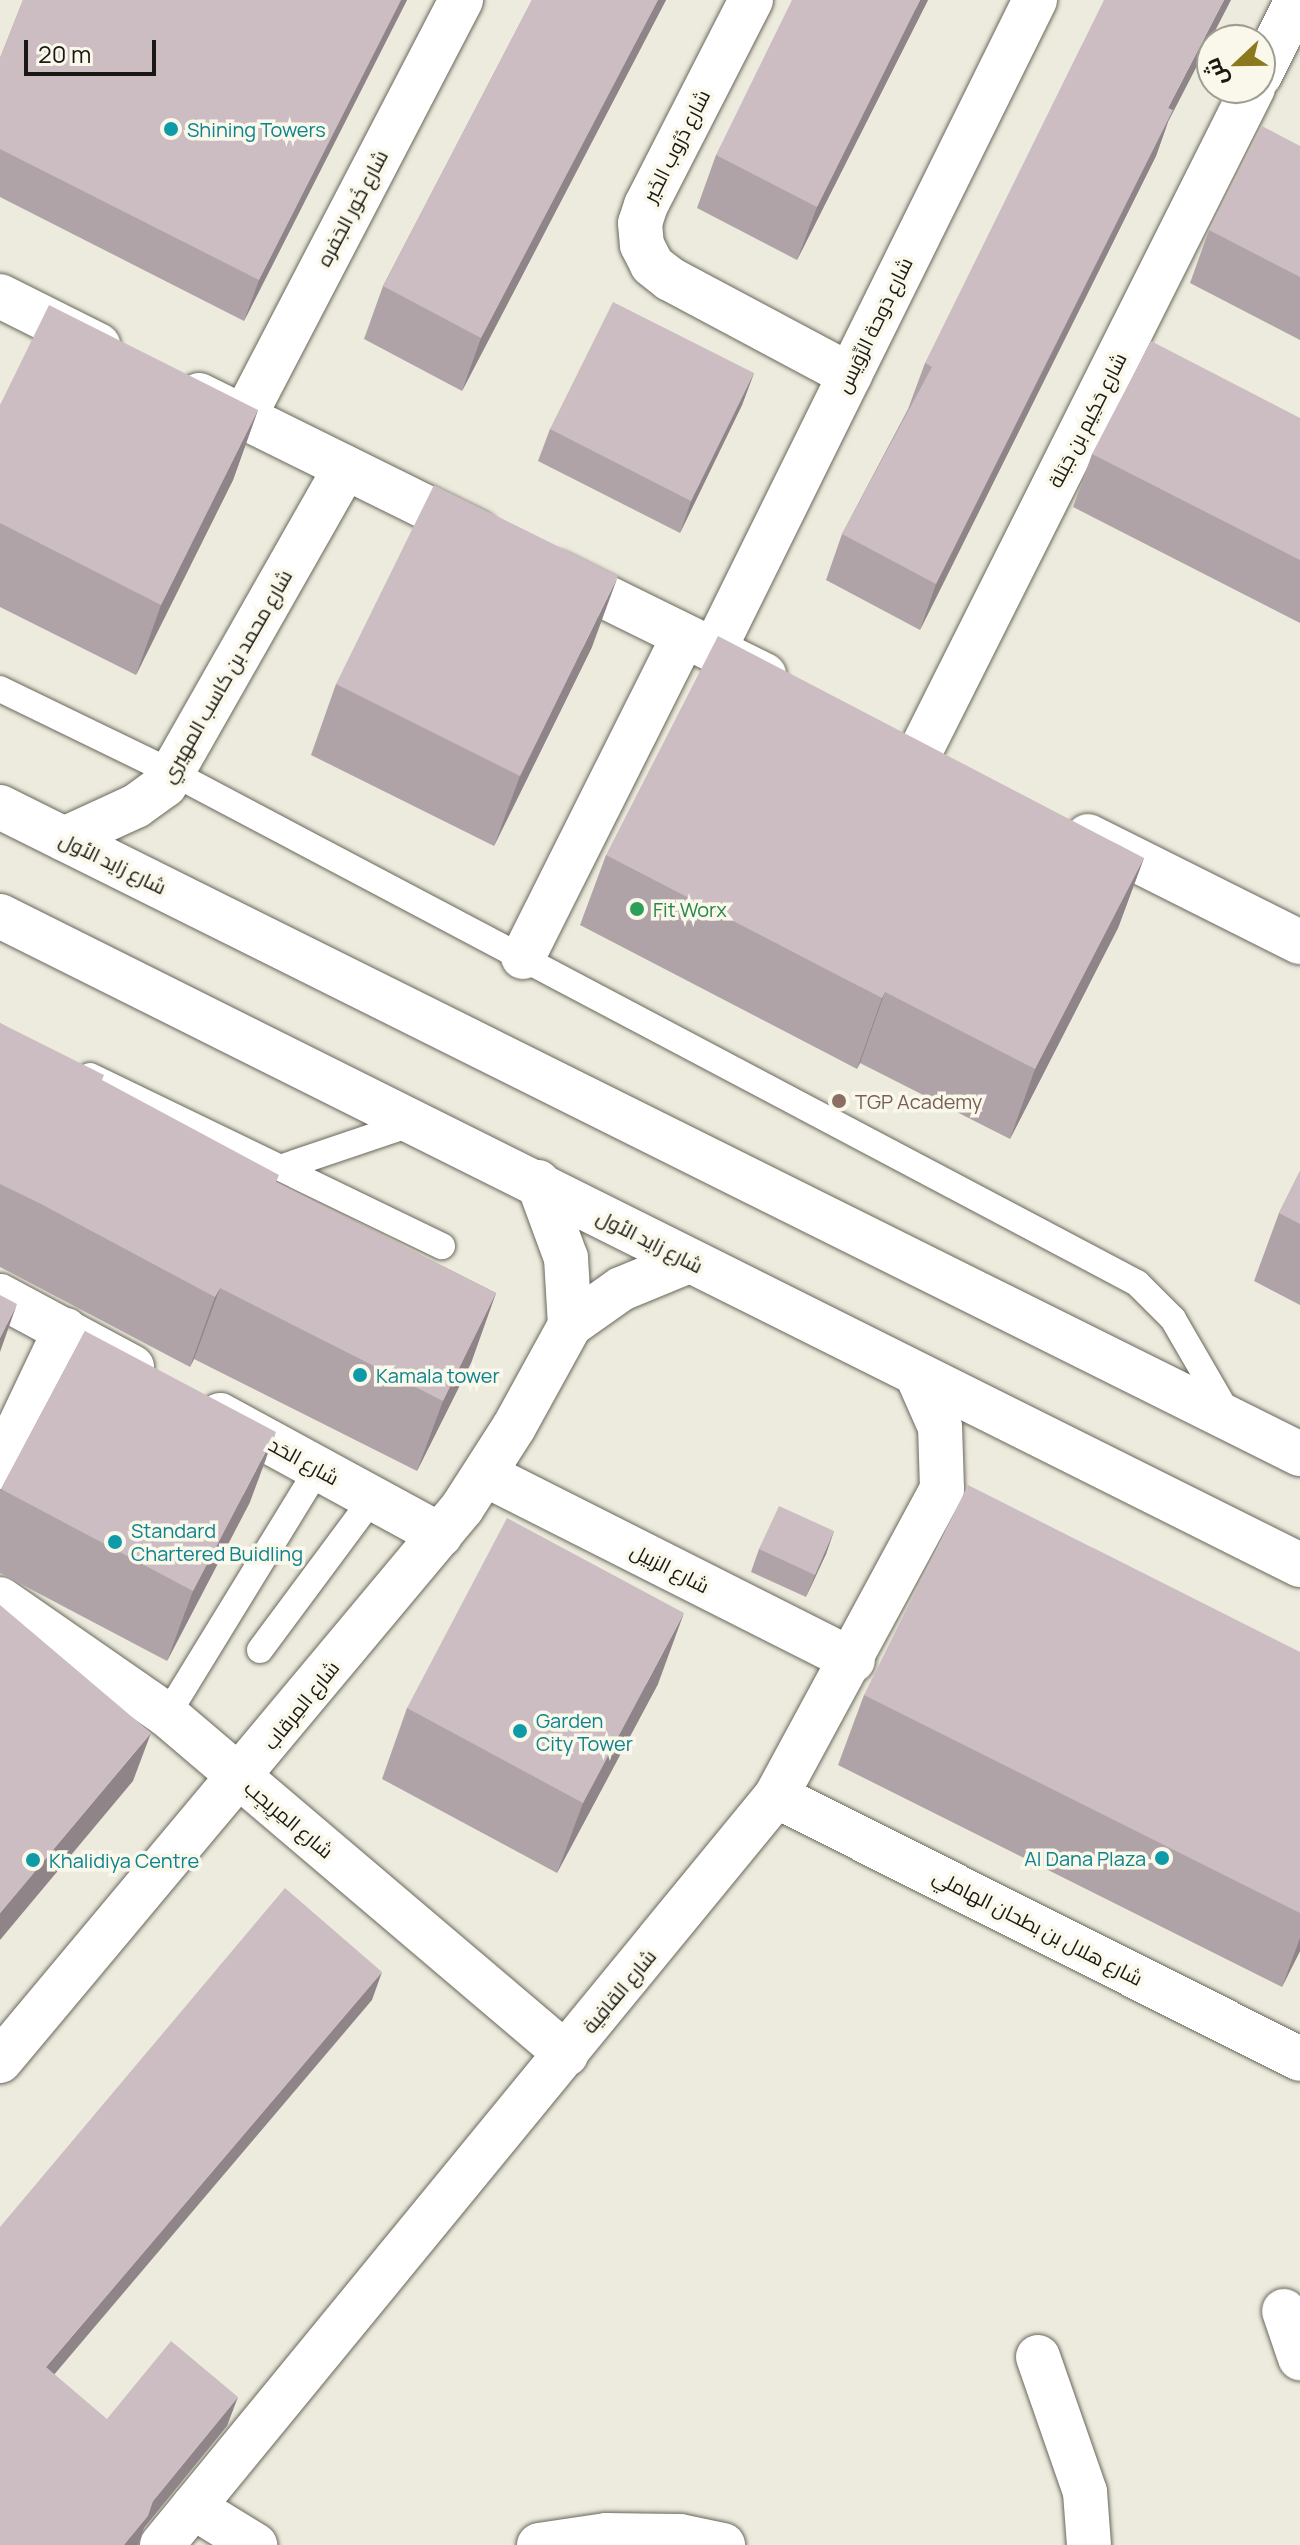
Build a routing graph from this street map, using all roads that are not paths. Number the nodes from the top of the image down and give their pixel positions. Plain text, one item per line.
1 (461, 0) edge
2 (751, 0) edge
3 (1035, 0) edge
4 (1297, 0) edge
5 (1276, 43) edge
6 (1245, 104) edge
7 (0, 296) edge
8 (1130, 333) junction
9 (1173, 354) edge
10 (850, 375) junction
11 (244, 417) junction
12 (345, 468) junction
13 (699, 643) junction
14 (0, 689) edge
15 (796, 691) edge
16 (879, 732) edge
17 (920, 752) junction
18 (173, 773) junction
19 (962, 773) edge
20 (0, 807) edge
21 (1047, 816) edge
22 (64, 839) junction
23 (0, 916) edge
24 (1300, 942) edge
25 (523, 957) junction
26 (71, 1067) edge
27 (417, 1122) junction
28 (283, 1167) junction
29 (538, 1182) junction
30 (442, 1246) dead end
31 (689, 1261) junction
32 (0, 1296) edge
33 (570, 1325) junction
34 (65, 1330) junction
35 (917, 1375) junction
36 (1232, 1421) junction
37 (1300, 1454) edge
38 (0, 1467) edge
39 (318, 1469) junction
40 (486, 1475) junction
41 (372, 1499) junction
42 (440, 1535) junction
43 (1300, 1565) edge
44 (0, 1599) edge
45 (260, 1650) dead end
46 (853, 1660) junction
47 (167, 1715) junction
48 (241, 1778) junction
49 (776, 1796) junction
50 (566, 2054) junction
51 (1300, 2059) edge
52 (0, 2061) edge
53 (1284, 2311) dead end
54 (1038, 2357) dead end
55 (1300, 2358) edge
56 (193, 2507) junction
57 (550, 2543) edge
58 (162, 2545) edge
59 (255, 2545) edge
60 (723, 2545) edge
61 (1089, 2545) edge

1 - 11 street, شارع خُور الجَفره
2 - 10 street, شارع دُرُوب الخَير
3 - 10 street, شارع دَوحة الرِّوَيس
4 - 5 street
6 - 8 street, شارع حَكِيم بن جَبَلة
7 - 11 street
8 - 9 street
8 - 17 street, شارع حَكِيم بن جَبَلة
10 - 13 street, شارع دَوحة الرِّوَيس
11 - 12 street
12 - 13 street
12 - 18 street, شارع محمد بن كاسب المهيري
13 - 15 street
13 - 25 street, شارع دَوحة الرِّوَيس
14 - 18 lane
16 - 17 street
17 - 19 street
18 - 22 street, شارع محمد بن كاسب المهيري
18 - 25 lane
20 - 22 street, شارع زايد الأول
21 - 24 street
22 - 36 street, شارع زايد الأول
23 - 27 street, شارع زايد الأول
25 - 36 lane
26 - 28 lane
27 - 28 lane
27 - 29 street, شارع زايد الأول
28 - 30 lane
29 - 31 street, شارع زايد الأول
29 - 33 street
31 - 33 street, شارع المِرقاب
31 - 35 street, شارع زايد الأول
32 - 34 street, شارع الحَد
33 - 40 street, شارع المِرقاب
34 - 38 street
34 - 39 street, شارع الحَد
35 - 43 street, شارع زايد الأول
35 - 46 street, شارع القافِية
36 - 37 street, شارع زايد الأول
39 - 41 street, شارع الحَد
39 - 47 lane
40 - 42 street, شارع المِرقاب
40 - 46 street, شارع الزبيل
41 - 42 street, شارع الحَد
41 - 45 lane
42 - 48 street, شارع المِرقاب
44 - 47 street, شارع المِرِيجِب
46 - 49 street, شارع القافِية
47 - 48 street, شارع المِرِيجِب
48 - 50 street, شارع المِرِيجِب
48 - 52 street, شارع المِرقاب
49 - 50 street, شارع القافِية
49 - 51 street, شارع هلال بن بطحان الهاملي
50 - 56 street, شارع القافِية
53 - 55 street
54 - 61 street
56 - 58 street, شارع القافِية
56 - 59 street
57 - 60 street

